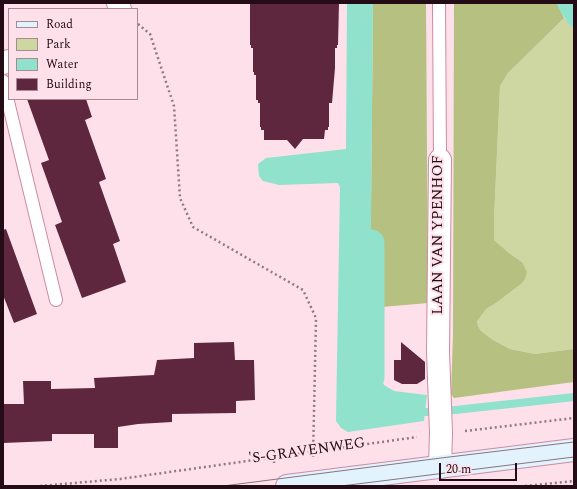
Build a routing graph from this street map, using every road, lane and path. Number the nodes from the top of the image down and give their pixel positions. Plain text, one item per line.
1 (439, 3) edge
2 (138, 24) edge
3 (3, 80) edge
4 (440, 160) joint
5 (56, 300) dead end
6 (441, 418) junction
7 (574, 418) edge
8 (574, 450) edge
9 (313, 451) junction
10 (440, 467) junction
11 (574, 481) edge
12 (314, 484) edge
13 (40, 486) edge
14 (287, 486) edge
15 (525, 486) edge

1 - 4 lane, LAAN VAN YPENHOF
2 - 9 path
3 - 5 lane
4 - 6 street, LAAN VAN YPENHOF
6 - 7 path, 'S-GRAVENWEG
6 - 9 path, 'S-GRAVENWEG
6 - 10 street, LAAN VAN YPENHOF
8 - 10 street, 'S-GRAVENWEG
9 - 13 path, 'S-GRAVENWEG
10 - 12 street, 'S-GRAVENWEG
11 - 15 path
12 - 14 street, 'S-GRAVENWEG

